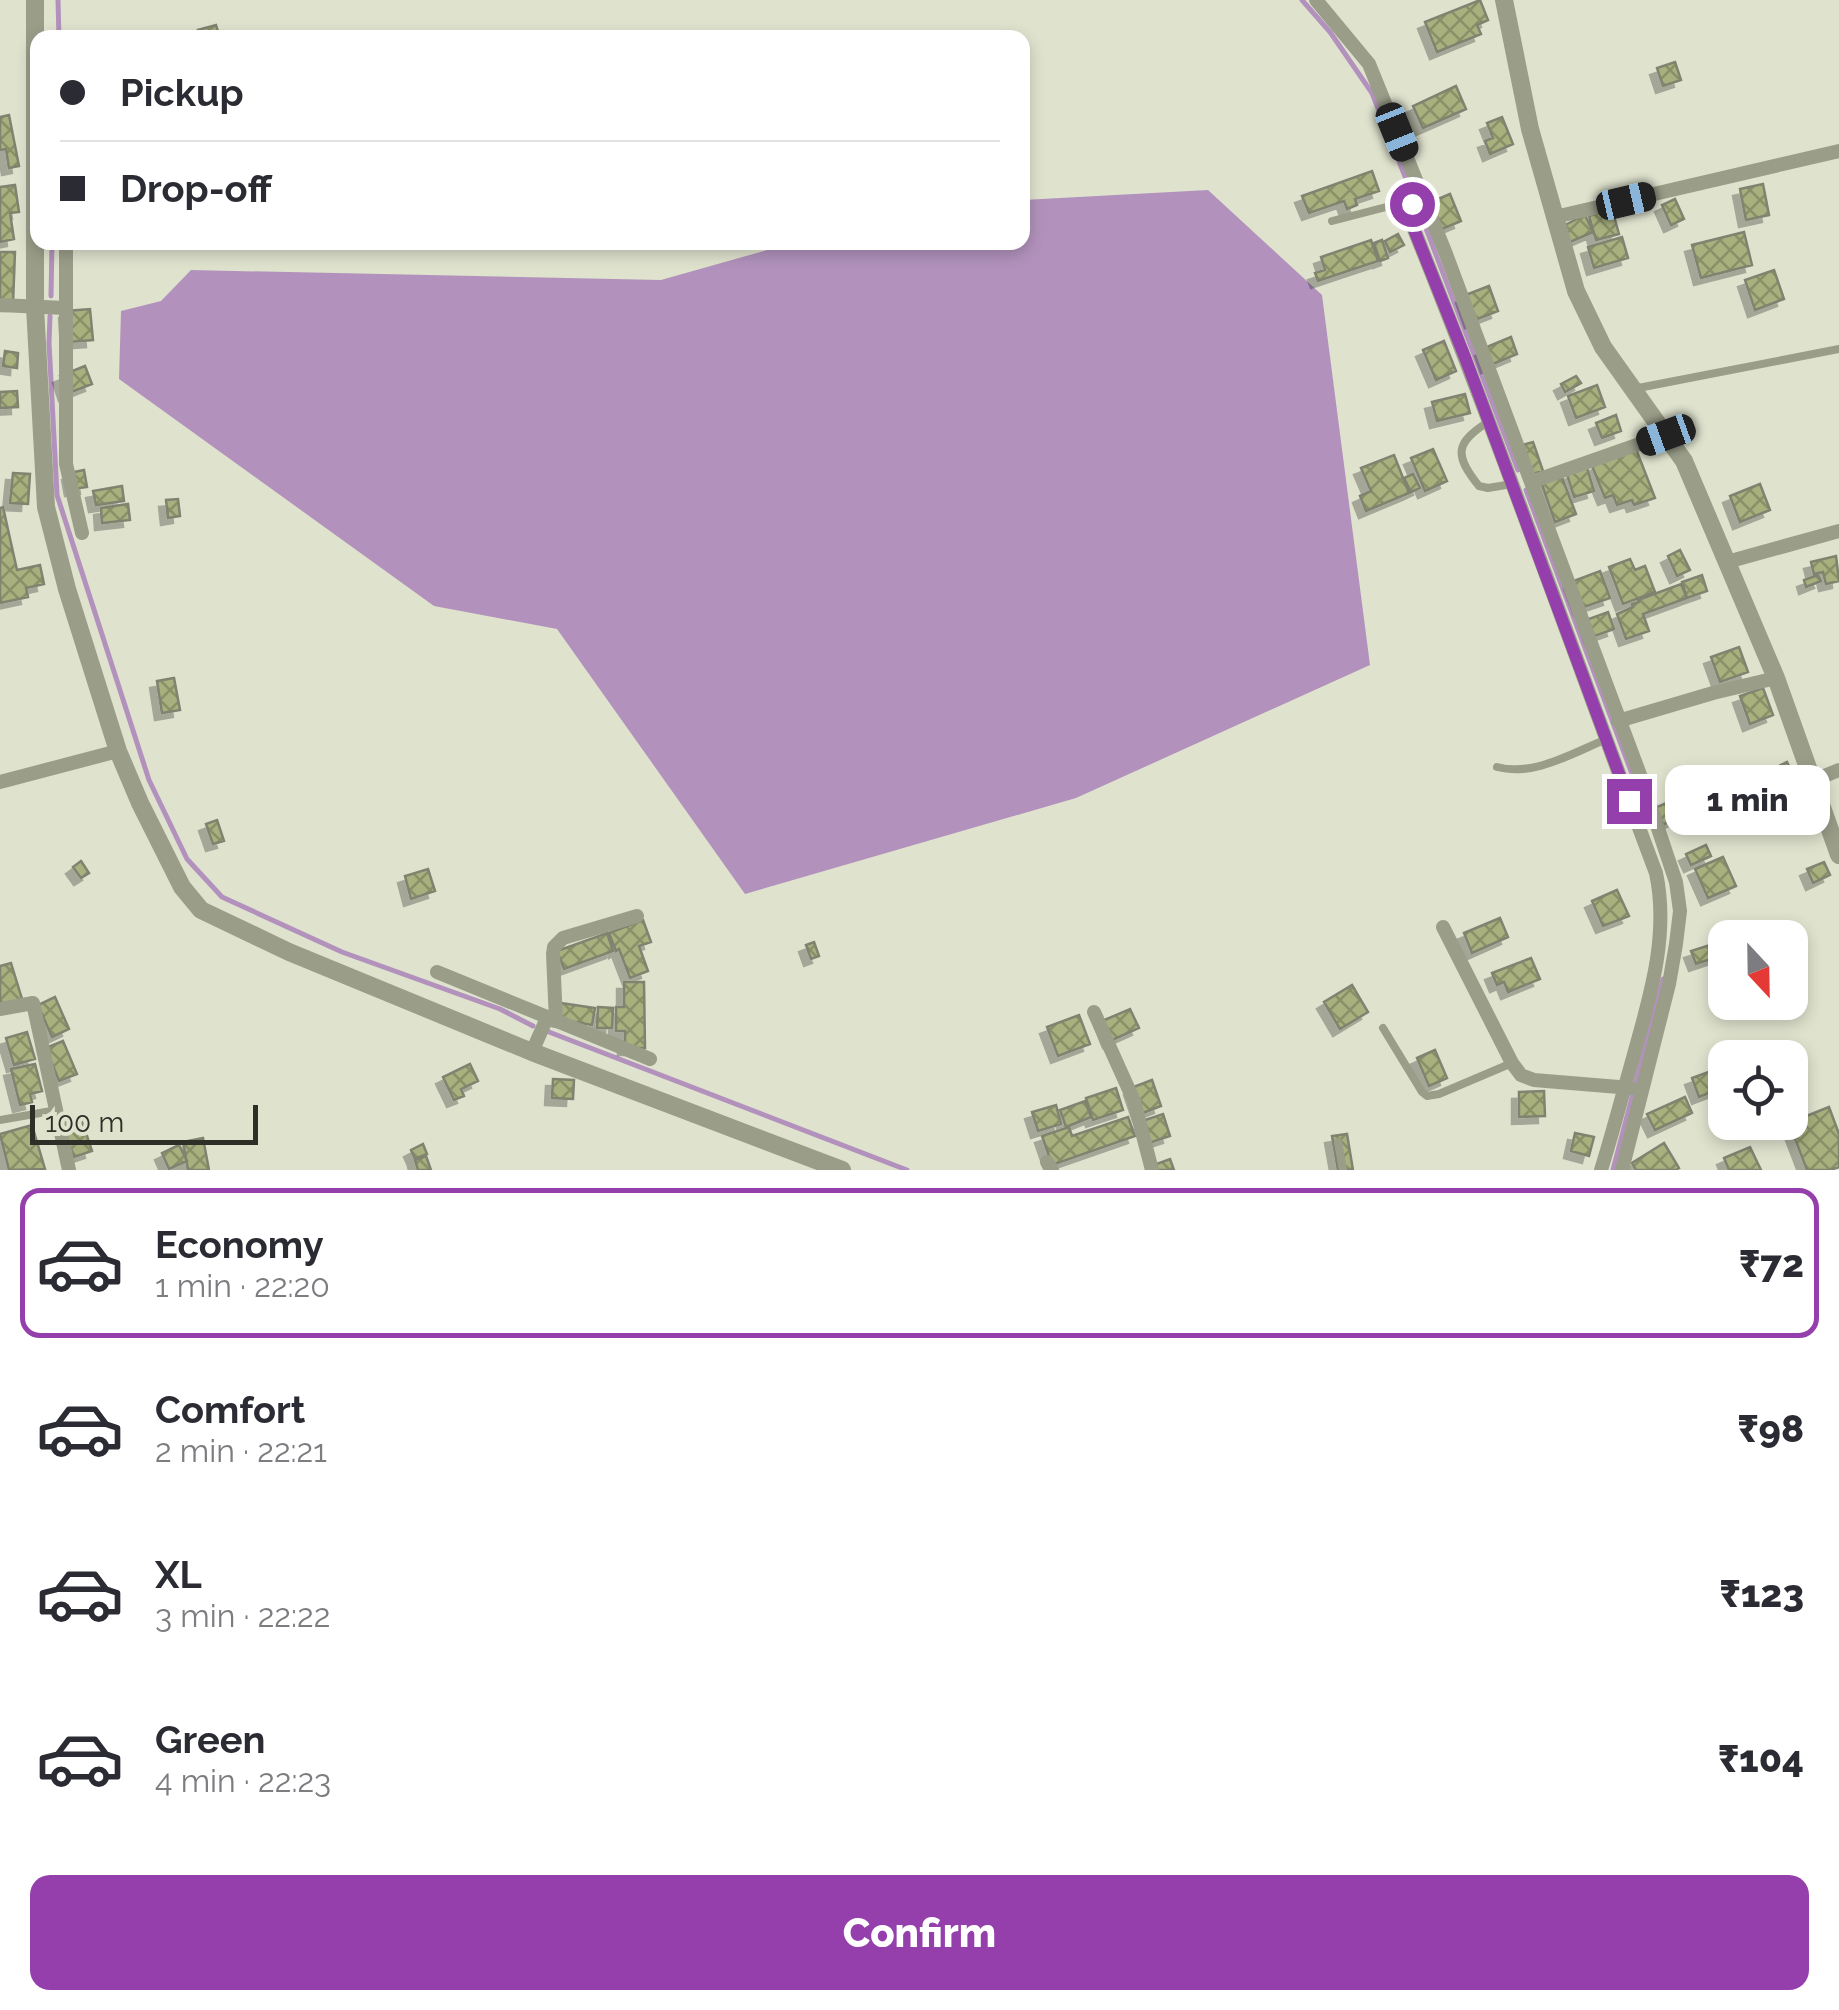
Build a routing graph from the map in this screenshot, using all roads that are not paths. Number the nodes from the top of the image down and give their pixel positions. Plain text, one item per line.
1 (35, 0) edge
2 (1316, 0) edge
3 (1504, 0) edge
4 (35, 30) edge
5 (1839, 151) edge
6 (1424, 200) junction
7 (1408, 207) junction
8 (1555, 218) junction
9 (1332, 220) dead end
10 (36, 250) edge
11 (66, 250) edge
12 (0, 305) edge
13 (35, 307) junction
14 (65, 308) junction
15 (1839, 349) edge
16 (1633, 389) junction
17 (1489, 422) junction
18 (1666, 435) junction
19 (1530, 480) junction
20 (1512, 484) junction
21 (1839, 532) edge
22 (82, 533) dead end
23 (1727, 562) junction
24 (1776, 678) junction
25 (1618, 720) junction
26 (1607, 739) junction
27 (118, 751) junction
28 (1497, 767) dead end
29 (1839, 770) edge
30 (1812, 781) junction
31 (0, 782) edge
32 (1839, 855) edge
33 (637, 916) dead end
34 (1442, 927) dead end
35 (437, 972) dead end
36 (0, 1010) edge
37 (1094, 1012) dead end
38 (552, 1020) junction
39 (1383, 1028) dead end
40 (532, 1052) junction
41 (650, 1059) dead end
42 (1512, 1063) junction
43 (1624, 1088) junction
44 (1642, 1088) junction
45 (57, 1110) junction
46 (0, 1120) edge
47 (1338, 1142) dead end
48 (69, 1170) edge
49 (842, 1170) edge
50 (1152, 1170) edge
51 (1343, 1170) edge
52 (1601, 1170) edge
53 (1622, 1170) edge

1 - 4 street
2 - 6 street
3 - 8 street
5 - 8 street
6 - 7 street
6 - 19 street
7 - 9 lane
7 - 17 street
8 - 16 street
10 - 13 street
11 - 14 street
12 - 13 street
13 - 14 street
13 - 27 street
14 - 22 street
15 - 16 lane
16 - 18 street
17 - 20 street
17 - 20 lane
18 - 19 street
18 - 23 street
19 - 20 street
19 - 25 street
20 - 26 street
21 - 23 street
23 - 24 street
24 - 25 street
24 - 30 street
25 - 44 street
26 - 28 lane
26 - 43 street
27 - 31 street
27 - 40 street
29 - 30 street
30 - 32 street
33 - 38 street
34 - 42 street
35 - 38 street
36 - 45 street
37 - 50 street
38 - 40 street
38 - 41 street
39 - 42 lane
40 - 49 street
42 - 43 street
43 - 44 street
43 - 52 street
44 - 53 street
45 - 46 lane
45 - 48 street
47 - 51 lane

